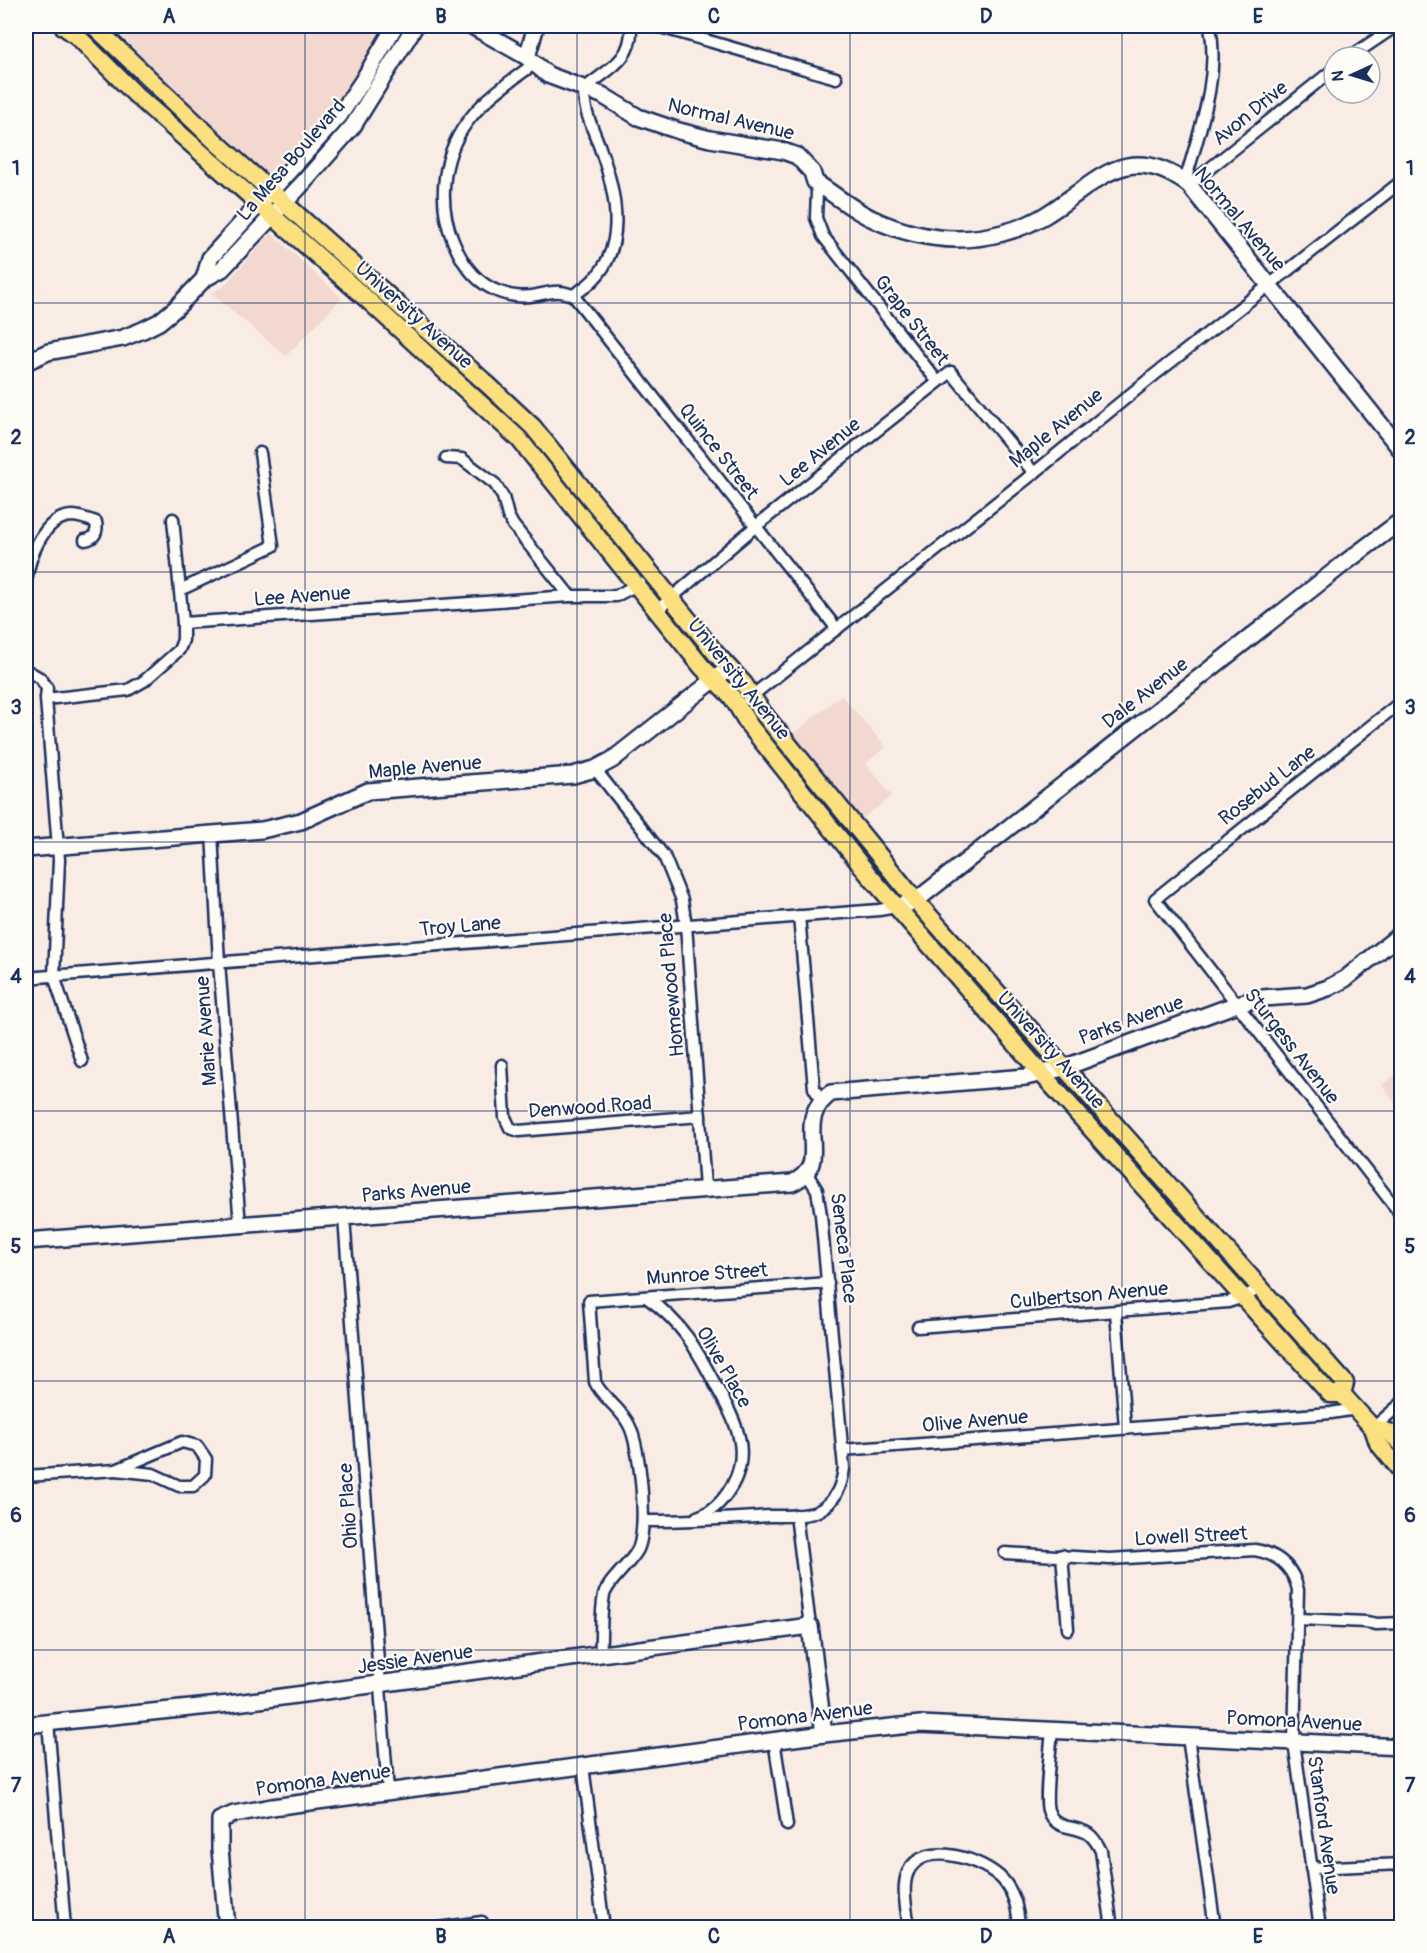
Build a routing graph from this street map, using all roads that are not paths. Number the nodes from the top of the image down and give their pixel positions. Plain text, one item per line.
1 (63, 26) edge
2 (94, 26) edge
3 (395, 26) edge
4 (415, 26) edge
5 (472, 26) edge
6 (536, 26) edge
7 (631, 26) edge
8 (657, 26) edge
9 (956, 26) edge
10 (990, 26) edge
11 (1210, 26) edge
12 (1396, 26) edge
13 (1368, 45) edge
14 (531, 60) junction
15 (836, 78) dead end
16 (1322, 78) edge
17 (584, 89) junction
18 (1401, 181) edge
19 (815, 182) junction
20 (1187, 183) junction
21 (271, 191) junction
22 (284, 203) junction
23 (259, 205) junction
24 (272, 216) junction
25 (204, 279) junction
26 (1268, 286) junction
27 (573, 295) junction
28 (26, 362) edge
29 (938, 381) junction
30 (1401, 451) edge
31 (260, 453) dead end
32 (446, 458) dead end
33 (1034, 473) junction
34 (173, 519) dead end
35 (1401, 520) edge
36 (756, 526) junction
37 (86, 540) dead end
38 (651, 574) junction
39 (26, 582) edge
40 (637, 585) junction
41 (180, 590) junction
42 (570, 596) junction
43 (671, 599) junction
44 (657, 610) junction
45 (183, 623) junction
46 (837, 629) junction
47 (729, 668) junction
48 (26, 670) edge
49 (714, 680) junction
50 (753, 696) junction
51 (46, 699) junction
52 (1401, 701) edge
53 (738, 708) junction
54 (595, 769) junction
55 (212, 833) junction
56 (58, 845) junction
57 (26, 849) edge
58 (1155, 899) joint
59 (916, 901) junction
60 (896, 907) junction
61 (799, 916) junction
62 (686, 925) junction
63 (1401, 933) edge
64 (219, 963) junction
65 (54, 976) junction
66 (26, 978) edge
67 (1237, 1004) junction
68 (82, 1061) dead end
69 (502, 1065) dead end
70 (1063, 1068) junction
71 (1041, 1072) junction
72 (821, 1100) junction
73 (700, 1116) junction
74 (807, 1174) junction
75 (705, 1188) junction
76 (1401, 1216) edge
77 (344, 1218) junction
78 (240, 1225) junction
79 (26, 1241) edge
80 (828, 1283) junction
81 (1260, 1288) junction
82 (646, 1297) junction
83 (1244, 1297) junction
84 (1116, 1311) junction
85 (918, 1328) dead end
86 (1342, 1394) junction
87 (1401, 1403) edge
88 (1356, 1409) junction
89 (1125, 1427) junction
90 (1373, 1428) junction
91 (1401, 1444) edge
92 (842, 1450) junction
93 (116, 1470) junction
94 (1401, 1472) edge
95 (26, 1476) edge
96 (796, 1515) junction
97 (643, 1521) junction
98 (691, 1521) junction
99 (1005, 1553) dead end
100 (1062, 1555) junction
101 (1298, 1618) junction
102 (1401, 1623) edge
103 (810, 1626) junction
104 (1068, 1629) dead end
105 (600, 1655) junction
106 (380, 1685) junction
107 (48, 1722) junction
108 (26, 1725) edge
109 (1052, 1730) junction
110 (824, 1734) junction
111 (1188, 1737) junction
112 (774, 1740) junction
113 (1294, 1742) junction
114 (1401, 1747) edge
115 (583, 1766) junction
116 (388, 1791) junction
117 (787, 1825) dead end
118 (1401, 1864) edge
119 (1311, 1868) junction
120 (482, 1922) dead end
121 (65, 1928) edge
122 (227, 1928) edge
123 (438, 1928) edge
124 (604, 1928) edge
125 (909, 1928) edge
126 (1019, 1928) edge
127 (1112, 1928) edge
128 (1215, 1928) edge
129 (1320, 1928) edge

1 - 23 main road, University Avenue
2 - 21 main road, University Avenue
3 - 21 street, La Mesa Boulevard
4 - 22 street, La Mesa Boulevard
5 - 14 street, Normal Avenue
6 - 14 street
7 - 17 street
8 - 15 street
9 - 10 street
11 - 20 street
12 - 13 street
14 - 17 street, Normal Avenue
14 - 27 street
16 - 20 street, Avon Drive
17 - 19 street, Normal Avenue
17 - 27 street
18 - 26 street, Maple Avenue
19 - 20 street, Normal Avenue
19 - 29 street, Grape Street
20 - 26 street, Normal Avenue
21 - 22 main road, University Avenue
21 - 23 street, La Mesa Boulevard
22 - 24 street, La Mesa Boulevard
22 - 38 main road, University Avenue
23 - 24 main road, University Avenue
23 - 25 street, La Mesa Boulevard
24 - 25 street, La Mesa Boulevard
24 - 40 main road, University Avenue
25 - 28 street, La Mesa Boulevard
26 - 30 street, Normal Avenue
26 - 33 street, Maple Avenue
27 - 36 street, Quince Street
29 - 33 street, Grape Street
29 - 36 street, Lee Avenue
31 - 41 street
32 - 42 street
33 - 46 street, Maple Avenue
34 - 41 street
35 - 59 street, Dale Avenue
36 - 43 street, Lee Avenue
36 - 46 street, Quince Street
37 - 39 street
38 - 40 street, Lee Avenue
38 - 43 main road, University Avenue
40 - 42 street, Lee Avenue
40 - 44 main road, University Avenue
41 - 45 street
42 - 45 street, Lee Avenue
43 - 44 street, Lee Avenue
43 - 47 main road, University Avenue
44 - 49 main road, University Avenue
45 - 51 street
46 - 50 street, Maple Avenue
47 - 49 street, Maple Avenue
47 - 50 main road, University Avenue
48 - 51 street
49 - 53 main road, University Avenue
49 - 54 street, Maple Avenue
50 - 53 street, Maple Avenue
50 - 59 main road, University Avenue
51 - 56 street
52 - 58 street, Rosebud Lane
53 - 60 main road, University Avenue
54 - 55 street, Maple Avenue
54 - 62 street, Homewood Place
55 - 56 street, Maple Avenue
55 - 64 street, Marie Avenue
56 - 57 street, Maple Avenue
56 - 65 street
58 - 67 street, Sturgess Avenue
59 - 60 street
59 - 70 main road, University Avenue
60 - 61 street, Troy Lane
60 - 71 main road, University Avenue
61 - 62 street, Troy Lane
61 - 72 street
62 - 64 street, Troy Lane
62 - 73 street, Homewood Place
63 - 67 street, Parks Avenue
64 - 65 street, Troy Lane
64 - 78 street, Marie Avenue
65 - 66 street, Troy Lane
65 - 68 street
67 - 70 street, Parks Avenue
67 - 76 street, Sturgess Avenue
69 - 73 street, Denwood Road
70 - 71 street, Parks Avenue
70 - 81 main road, University Avenue
71 - 72 street, Parks Avenue
71 - 83 main road, University Avenue
72 - 74 street, Seneca Place
73 - 75 street, Homewood Place
74 - 75 street, Parks Avenue
74 - 80 street, Seneca Place
75 - 77 street, Parks Avenue
77 - 78 street, Parks Avenue
77 - 106 street, Ohio Place
78 - 79 street, Parks Avenue
80 - 82 street, Munroe Street
80 - 92 street, Seneca Place
81 - 83 street, Culbertson Avenue
81 - 86 main road, University Avenue
82 - 97 street, Munroe Street
82 - 98 street, Olive Place
83 - 84 street, Culbertson Avenue
83 - 86 main road, University Avenue
84 - 85 street, Culbertson Avenue
84 - 89 street
86 - 88 main road, University Avenue
87 - 90 street
88 - 89 street, Olive Avenue
88 - 90 main road, University Avenue
89 - 92 street, Olive Avenue
90 - 91 main road, University Avenue
90 - 94 main road, University Avenue
92 - 96 street
93 - 93 street
93 - 95 street
96 - 98 street
96 - 103 street
97 - 98 street
97 - 105 street
99 - 100 street, Lowell Street
100 - 101 street, Lowell Street
100 - 104 street
101 - 102 street
101 - 113 street, Stanford Avenue
103 - 105 street, Jessie Avenue
103 - 110 street
105 - 106 street, Jessie Avenue
106 - 107 street, Jessie Avenue
106 - 116 street, Ohio Place
107 - 108 street, Jessie Avenue
107 - 121 street
109 - 110 street, Pomona Avenue
109 - 111 street, Pomona Avenue
109 - 127 street
110 - 112 street, Pomona Avenue
111 - 113 street, Pomona Avenue
111 - 128 street
112 - 115 street, Pomona Avenue
112 - 117 street
113 - 114 street, Pomona Avenue
113 - 119 street, Stanford Avenue
115 - 116 street, Pomona Avenue
115 - 124 street
116 - 122 street, Pomona Avenue
118 - 119 street
119 - 129 street, Stanford Avenue
120 - 123 street
125 - 126 street

